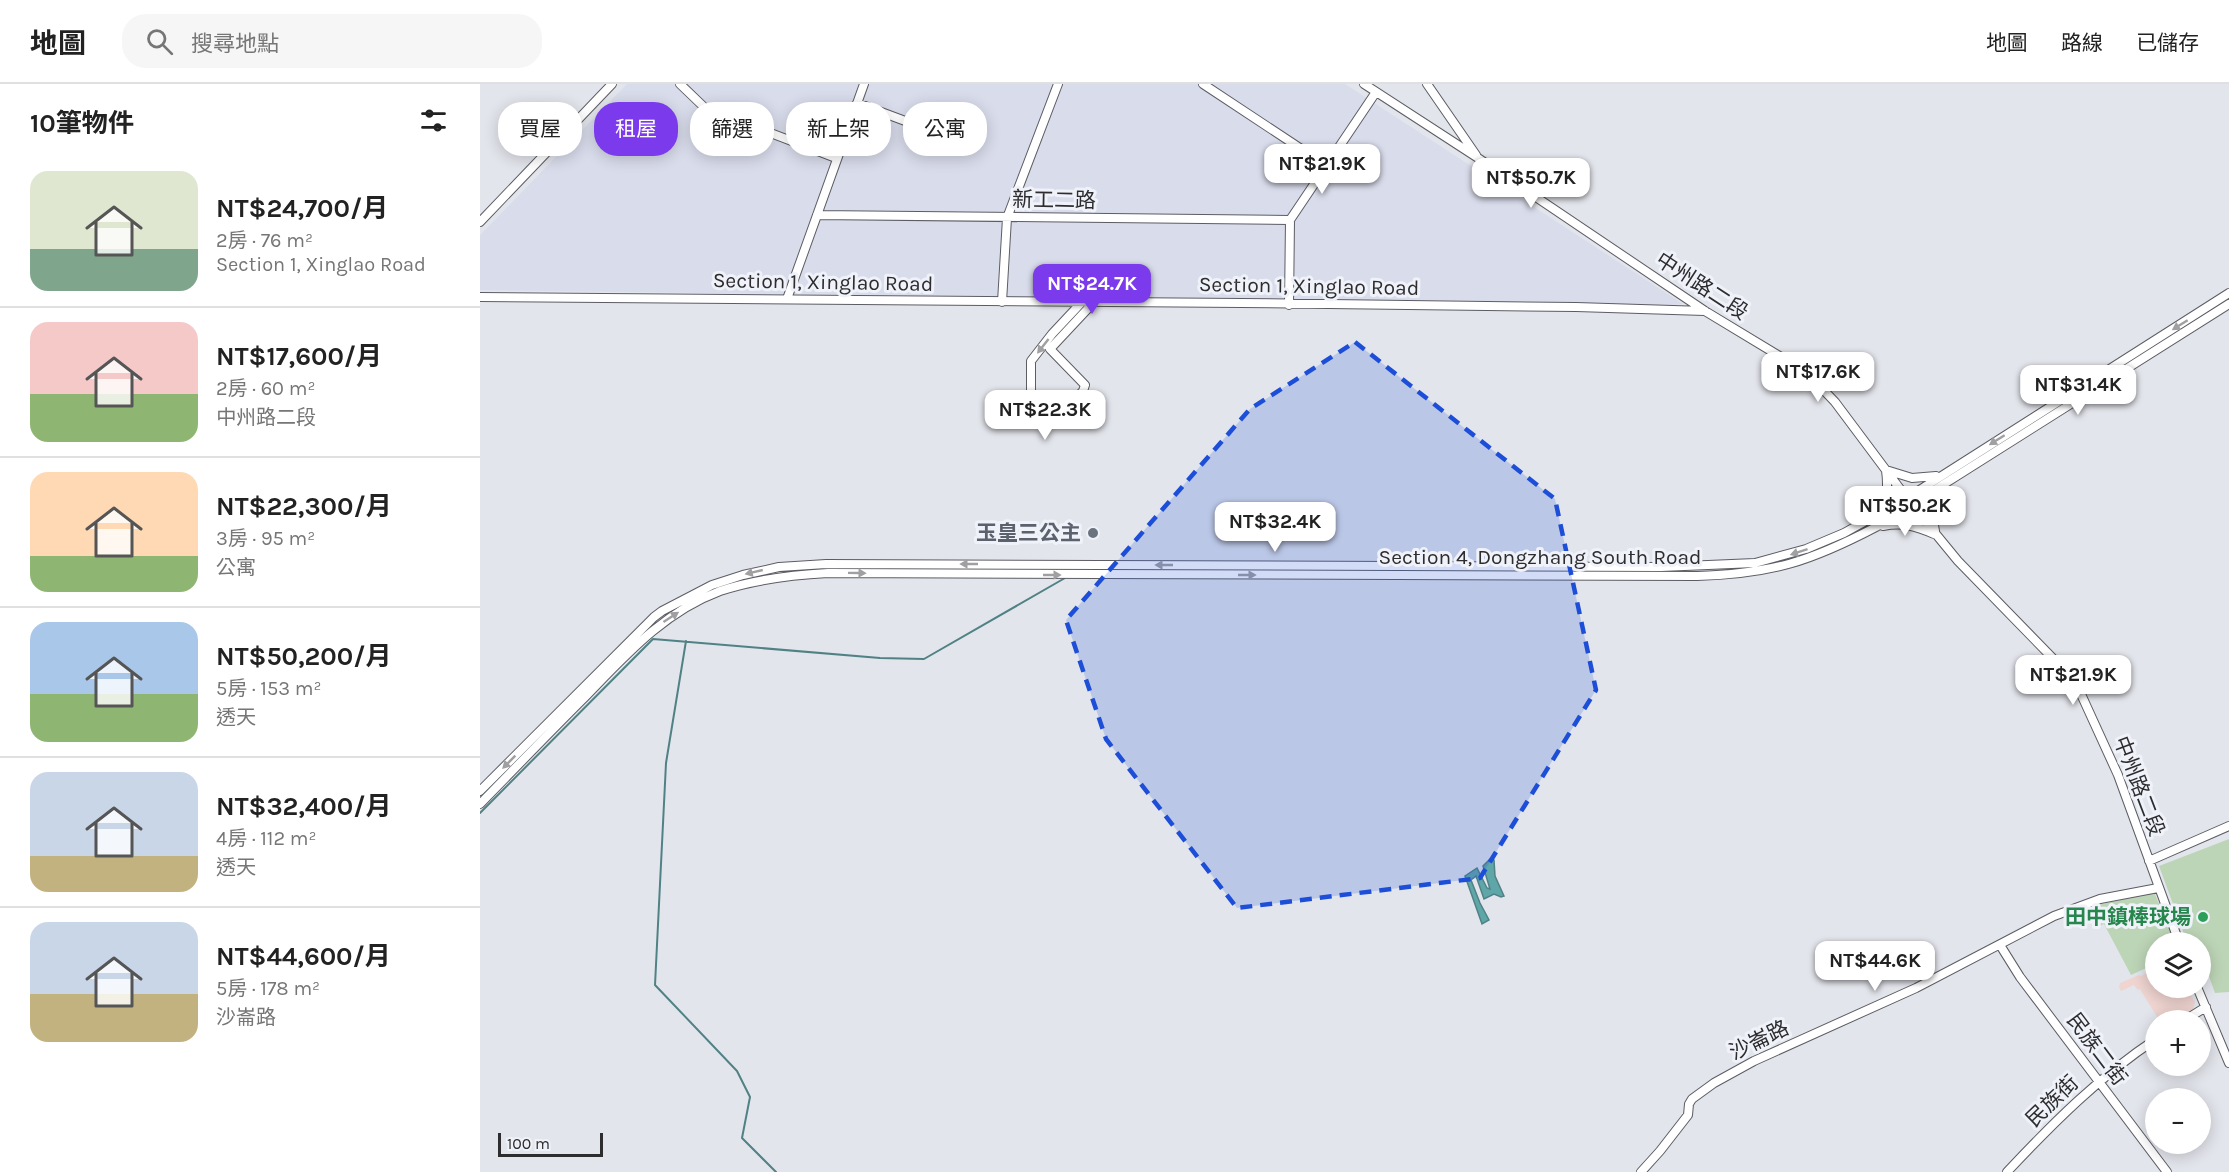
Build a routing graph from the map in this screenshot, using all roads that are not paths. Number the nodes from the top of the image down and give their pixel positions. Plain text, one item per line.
1 (612, 84) edge
2 (680, 84) edge
3 (864, 84) edge
4 (1058, 84) edge
5 (1203, 84) edge
6 (1364, 84) edge
7 (1427, 84) edge
8 (1376, 92) junction
9 (857, 102) edge
10 (837, 156) edge
11 (1478, 158) junction
12 (836, 159) junction
13 (1327, 166) junction
14 (817, 215) junction
15 (1007, 218) junction
16 (1290, 220) junction
17 (480, 222) edge
18 (2229, 293) edge
19 (480, 297) edge
20 (787, 299) junction
21 (1002, 302) junction
22 (1082, 302) junction
23 (1094, 302) junction
24 (2229, 304) edge
25 (1289, 305) junction
26 (1705, 311) junction
27 (1886, 470) junction
28 (1944, 480) junction
29 (1910, 501) junction
30 (1876, 517) junction
31 (1876, 527) junction
32 (1935, 535) junction
33 (480, 791) edge
34 (480, 804) edge
35 (2229, 826) edge
36 (2149, 861) junction
37 (2158, 888) junction
38 (2175, 932) edge
39 (2000, 945) junction
40 (2202, 998) edge
41 (2206, 1007) junction
42 (2201, 1010) edge
43 (2145, 1047) edge
44 (2229, 1063) edge
45 (2099, 1081) junction
46 (1641, 1172) edge
47 (2007, 1172) edge
48 (2167, 1172) edge

1 - 17 street
2 - 12 street
3 - 9 street
4 - 15 street
5 - 13 street
6 - 8 street, 中州路二段
7 - 11 street
8 - 11 street, 中州路二段
8 - 13 street
10 - 12 street
11 - 26 street, 中州路二段
12 - 14 street
13 - 16 street
14 - 15 street, 新工二路
14 - 20 street
15 - 16 street, 新工二路
15 - 21 street
16 - 25 street
18 -> 28 street, Section 4, Dongzhang South Road
19 - 20 street, Section 1, Xinglao Road
20 - 21 street, Section 1, Xinglao Road
21 - 22 street, Section 1, Xinglao Road
22 - 23 street, Section 1, Xinglao Road
22 -> 23 street
23 - 25 street, Section 1, Xinglao Road
24 - 28 street, Section 4, Dongzhang South Road
25 - 26 street, Section 1, Xinglao Road
26 - 27 street, 中州路二段
27 - 28 street
27 - 29 street, 中州路二段
27 - 30 street
28 - 29 street, Section 4, Dongzhang South Road
28 - 32 street
29 - 30 street, Section 4, Dongzhang South Road
29 - 31 street, Section 4, Dongzhang South Road
29 - 32 street, 中州路二段
30 -> 33 street, Section 4, Dongzhang South Road
31 - 32 street
34 -> 31 street, Section 4, Dongzhang South Road
32 - 36 street, 中州路二段
35 - 36 street
36 - 37 street, 中州路二段
37 - 38 street, 中州路二段
37 - 39 street, 沙崙路
39 - 45 street, 民族二街
39 - 46 street, 沙崙路
40 - 41 street
41 - 42 street
41 - 44 street
43 - 45 street, 民族街
45 - 47 street, 民族街
45 - 48 street, 民族二街

